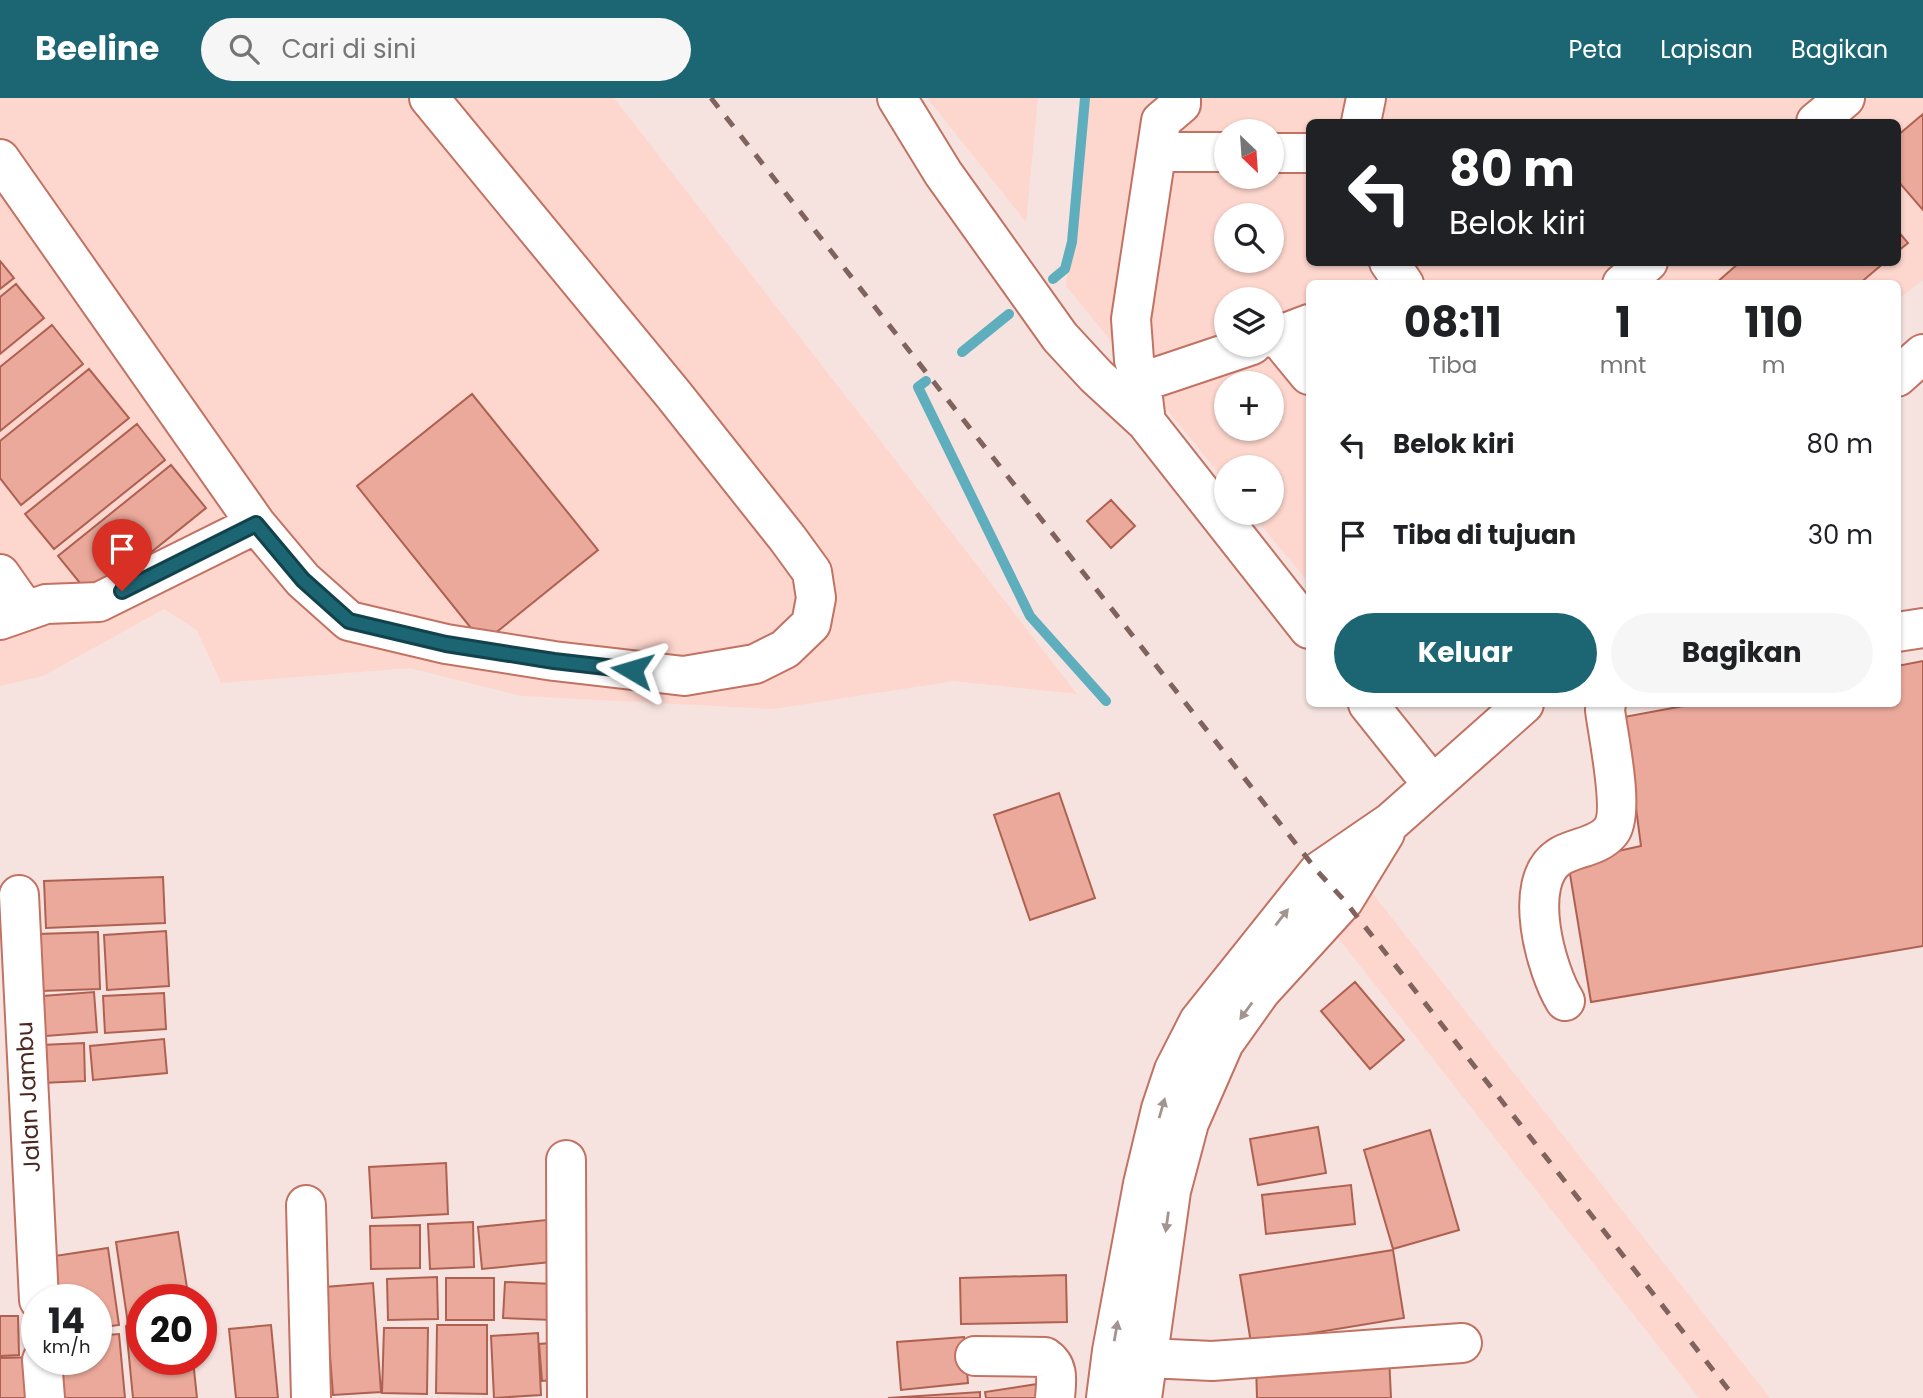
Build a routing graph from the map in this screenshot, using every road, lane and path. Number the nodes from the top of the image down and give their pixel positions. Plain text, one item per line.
1 (429, 98) edge
2 (897, 98) edge
3 (1366, 98) edge
4 (1845, 98) edge
5 (1161, 117) edge
6 (1362, 119) edge
7 (1820, 119) edge
8 (1214, 145) edge
9 (1284, 153) edge
10 (1306, 153) edge
11 (0, 159) edge
12 (1643, 266) edge
13 (1627, 280) edge
14 (1284, 345) edge
15 (1923, 354) edge
16 (1215, 357) edge
17 (1306, 371) edge
18 (1901, 373) edge
19 (1127, 387) junction
20 (256, 524) junction
21 (0, 574) edge
22 (13, 616) edge
23 (1306, 625) edge
24 (1923, 628) edge
25 (1901, 631) edge
26 (1370, 707) edge
27 (1521, 707) edge
28 (1606, 707) edge
29 (1432, 784) junction
30 (1391, 822) junction
31 (19, 895) dead end
32 (1565, 1001) dead end
33 (566, 1160) dead end
34 (306, 1205) dead end
35 (38, 1284) edge
36 (1462, 1343) dead end
37 (975, 1356) dead end
38 (1148, 1358) junction
39 (43, 1375) edge
40 (45, 1398) edge
41 (311, 1398) edge
42 (567, 1398) edge
43 (1055, 1398) edge
44 (1106, 1398) edge
45 (1142, 1398) edge

1 - 20 street
2 - 19 street
3 - 6 street
4 - 7 street
5 - 8 street
5 - 19 street
9 - 10 street
11 - 20 street
12 - 13 street
14 - 17 street
15 - 18 street
16 - 19 street
19 - 23 street
20 - 22 street
21 - 22 street
24 - 25 street
26 - 29 street
27 - 29 street
28 - 32 street
29 - 30 street
30 -> 38 street
44 -> 30 street
31 - 35 street, Jalan Jambu
33 - 42 street
34 - 41 street
36 - 38 street
37 - 43 street
38 - 45 street
39 - 40 street

